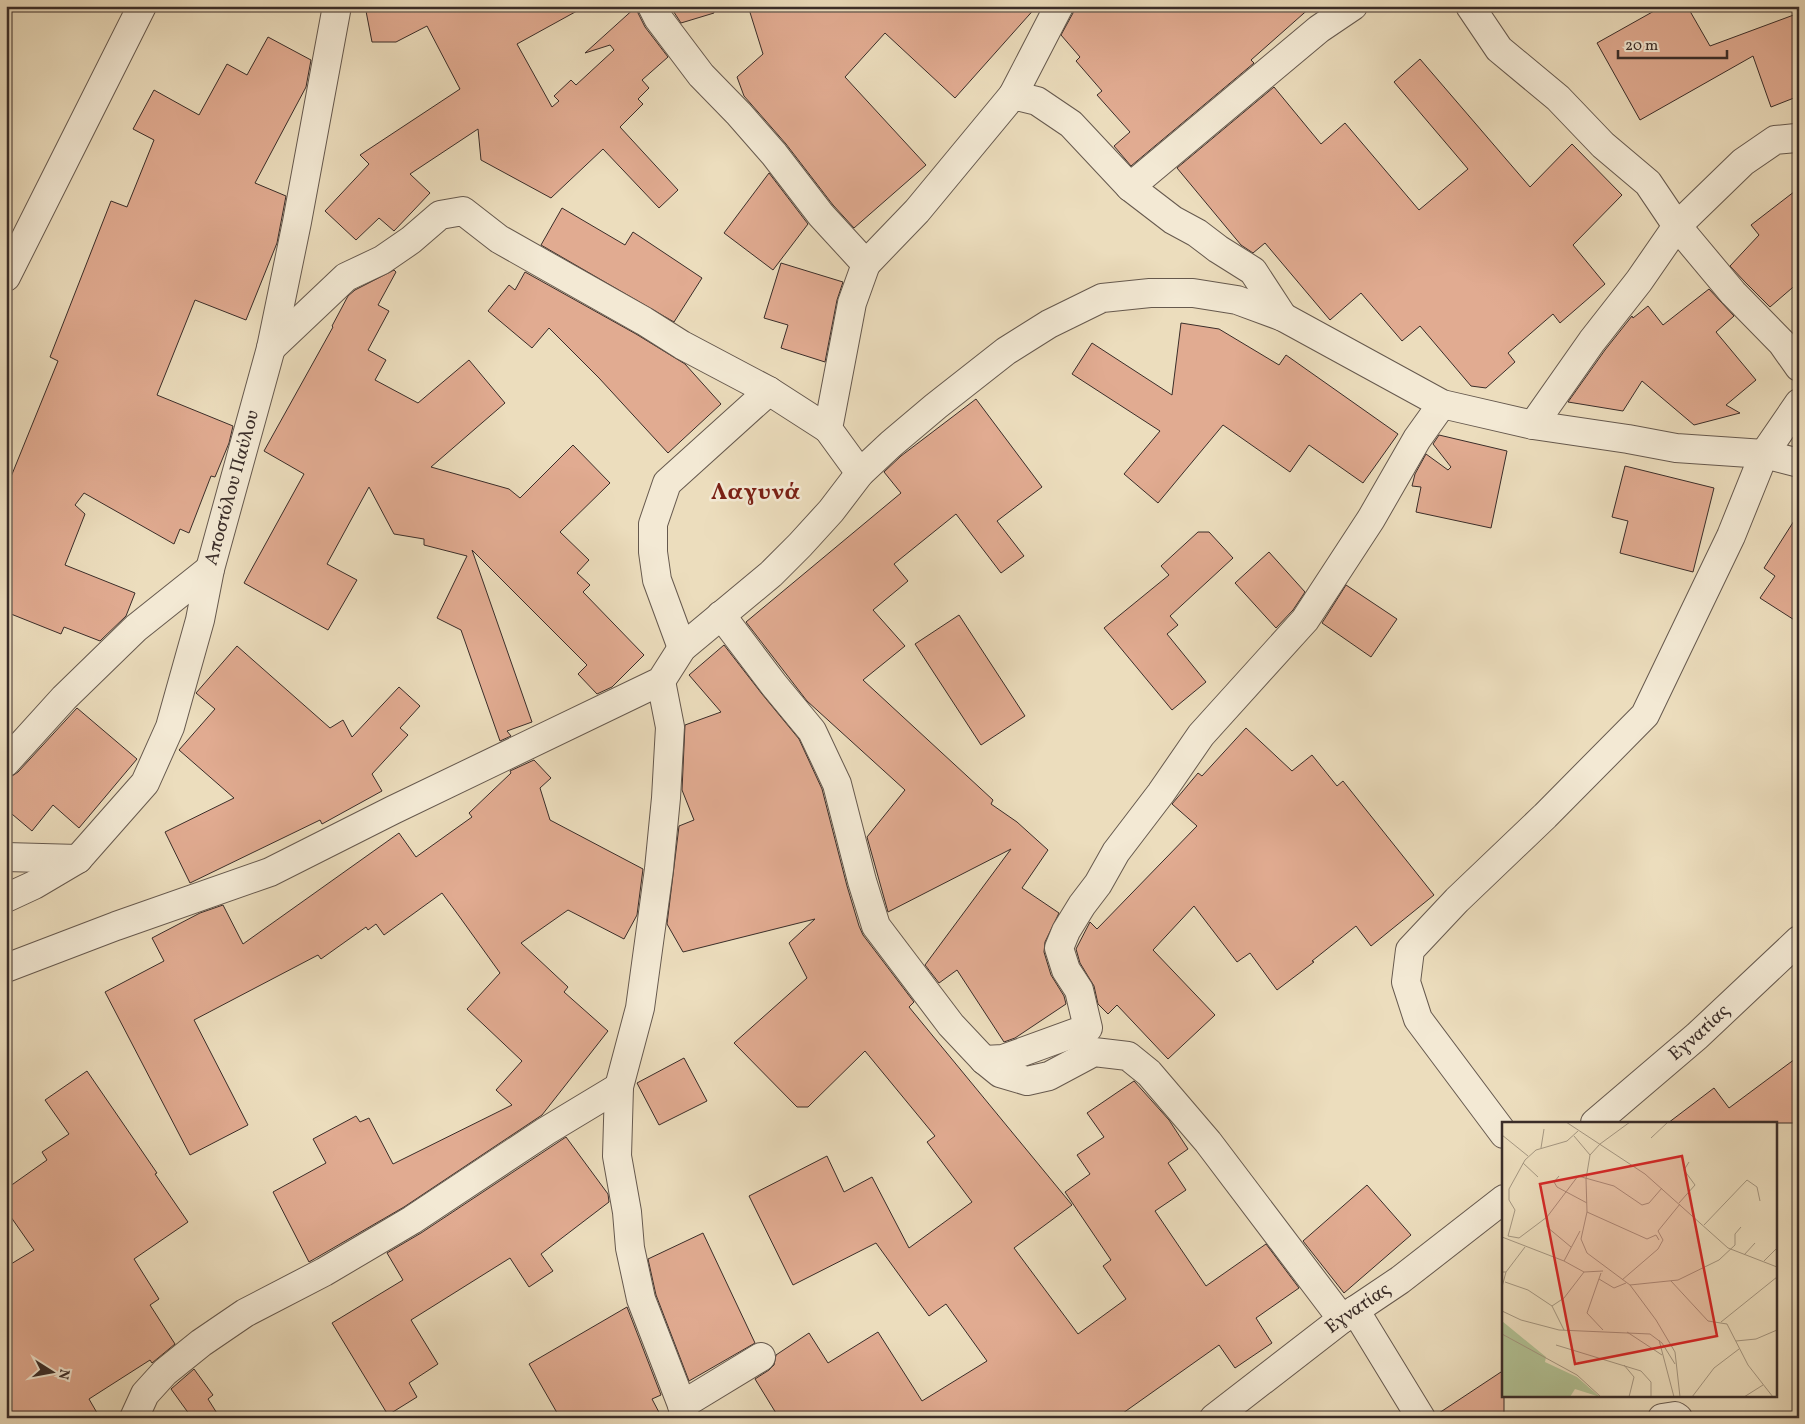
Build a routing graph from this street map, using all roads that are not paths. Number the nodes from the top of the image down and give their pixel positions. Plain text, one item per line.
1 (142, 6) edge
2 (337, 6) edge
3 (652, 6) edge
4 (1059, 6) edge
5 (1353, 6) edge
6 (1468, 7) edge
7 (1014, 95) junction
8 (1799, 140) edge
9 (1130, 187) junction
10 (1677, 226) junction
11 (866, 264) junction
12 (6, 277) edge
13 (1283, 317) junction
14 (271, 348) junction
15 (1799, 367) edge
16 (768, 391) junction
17 (1799, 402) edge
18 (1442, 404) junction
19 (1533, 425) junction
20 (828, 429) junction
21 (1764, 454) junction
22 (1799, 463) edge
23 (860, 473) junction
24 (210, 569) junction
25 (721, 615) junction
26 (682, 648) junction
27 (661, 681) junction
28 (6, 762) edge
29 (6, 857) edge
30 (78, 859) junction
31 (6, 898) edge
32 (1799, 940) edge
33 (6, 968) edge
34 (1091, 1040) junction
35 (619, 1087) junction
36 (1597, 1122) edge
37 (1502, 1131) edge
38 (1502, 1200) edge
39 (1348, 1315) junction
40 (761, 1357) dead end
41 (683, 1411) edge
42 (134, 1418) edge
43 (1214, 1418) edge
44 (1422, 1418) edge
45 (1662, 1418) edge
46 (1678, 1418) edge

1 - 12 street
2 - 14 street, Αποστόλου Παύλου
3 - 11 street
4 - 7 street
5 - 9 street
6 - 10 street
7 - 9 street
7 - 11 street
8 - 10 street
9 - 13 street
10 - 15 street
10 - 19 street
11 - 20 street
13 - 18 street
13 - 23 street
14 - 16 street
14 - 24 street, Αποστόλου Παύλου
16 - 20 street
16 - 26 street
17 - 21 street
18 - 19 street
18 - 34 street
19 - 21 street
20 - 23 street
21 - 22 street
21 - 37 street
23 - 25 street
24 - 28 street
24 - 30 street, Αποστόλου Παύλου
25 - 26 street
25 - 34 street
26 - 27 street
27 - 33 street
27 - 35 street
29 - 30 street
30 - 31 street, Αποστόλου Παύλου
32 - 36 street, Εγνατίας
34 - 39 street
35 - 41 street
35 - 42 street
38 - 39 street, Εγνατίας
39 - 43 street, Εγνατίας
39 - 44 street
40 - 41 street
45 - 46 street

